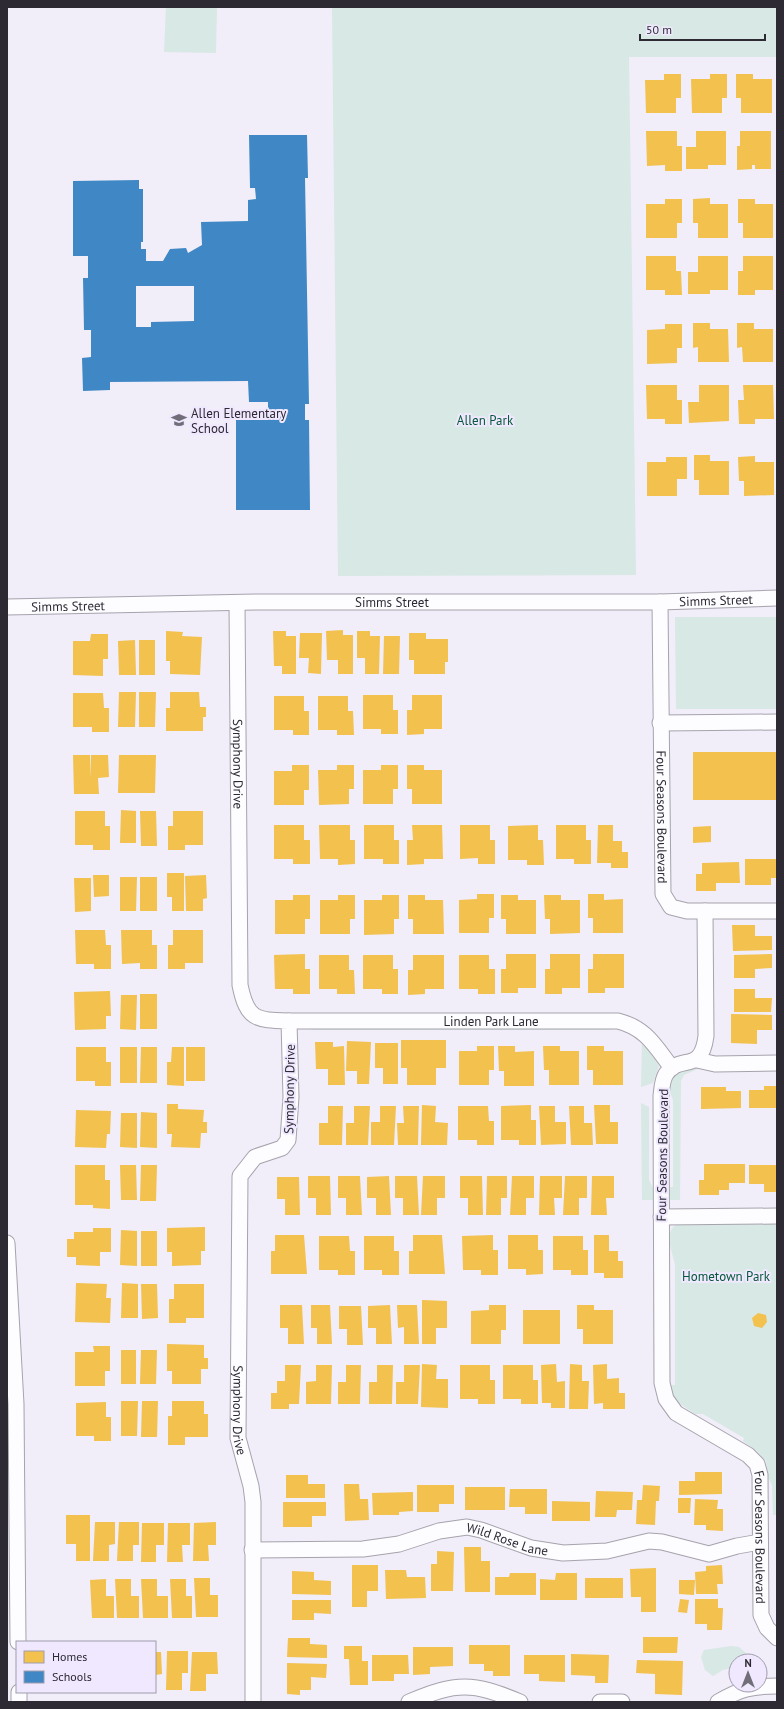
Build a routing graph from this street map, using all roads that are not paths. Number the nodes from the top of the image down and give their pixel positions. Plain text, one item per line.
1 (777, 598) edge
2 (237, 602) junction
3 (660, 602) junction
4 (7, 607) edge
5 (777, 722) edge
6 (660, 723) junction
7 (705, 911) junction
8 (777, 911) edge
9 (290, 1021) junction
10 (697, 1060) junction
11 (777, 1063) edge
12 (672, 1068) junction
13 (777, 1216) edge
14 (661, 1217) junction
15 (7, 1243) edge
16 (12, 1527) edge
17 (760, 1542) junction
18 (252, 1550) junction
19 (777, 1638) edge
20 (18, 1641) edge
21 (777, 1686) edge
22 (253, 1702) edge
23 (409, 1702) edge
24 (520, 1702) edge
25 (600, 1702) edge
26 (622, 1702) edge
27 (718, 1702) edge

1 - 3 street, Simms Street
2 - 3 street, Simms Street
2 - 4 street, Simms Street
2 - 9 street, Symphony Drive
3 - 6 street, Four Seasons Boulevard
5 - 6 street
6 - 7 street, Four Seasons Boulevard
7 - 8 street
7 - 10 street
9 - 12 street, Linden Park Lane
9 - 18 street, Symphony Drive
10 - 11 street
10 - 12 street
12 - 14 street, Four Seasons Boulevard
13 - 14 street
14 - 17 street, Four Seasons Boulevard
15 - 16 street
16 - 20 street
17 - 18 street, Wild Rose Lane
17 - 19 street, Four Seasons Boulevard
18 - 22 street, Symphony Drive
21 - 27 street
23 - 24 street
25 - 26 street

